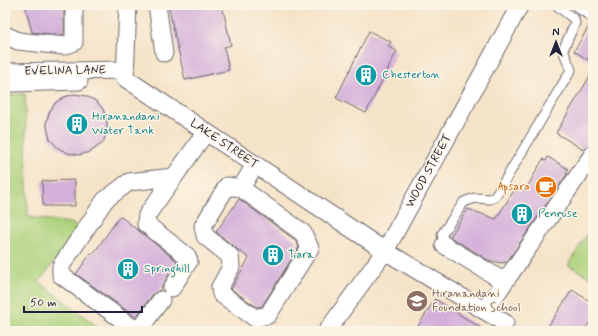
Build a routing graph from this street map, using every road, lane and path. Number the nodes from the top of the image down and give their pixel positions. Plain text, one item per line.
1 (76, 5) edge
2 (128, 5) edge
3 (157, 5) edge
4 (520, 5) edge
5 (556, 5) edge
6 (580, 5) edge
7 (593, 12) edge
8 (5, 35) edge
9 (164, 53) dead end
10 (5, 72) edge
11 (47, 73) junction
12 (125, 74) junction
13 (5, 84) edge
14 (206, 132) junction
15 (593, 154) edge
16 (255, 165) junction
17 (173, 177) junction
18 (241, 188) junction
19 (444, 244) joint
20 (384, 251) junction
21 (505, 282) junction
22 (484, 310) junction
23 (505, 323) dead end
24 (327, 331) edge

1 - 8 street
2 - 12 street
3 - 9 street
4 - 20 street, WOOD STREET
5 - 19 lane
6 - 7 street
10 - 11 street, EVELINA LANE
11 - 12 street
11 - 13 street
12 - 14 street, LAKE STREET
14 - 16 street, LAKE STREET
14 - 17 street
15 - 21 street
16 - 18 street
16 - 20 street, LAKE STREET
17 - 17 street
18 - 18 street
19 - 21 street
20 - 22 street, LAKE STREET
20 - 24 street, WOOD STREET
21 - 22 street
22 - 23 street, LAKE STREET

